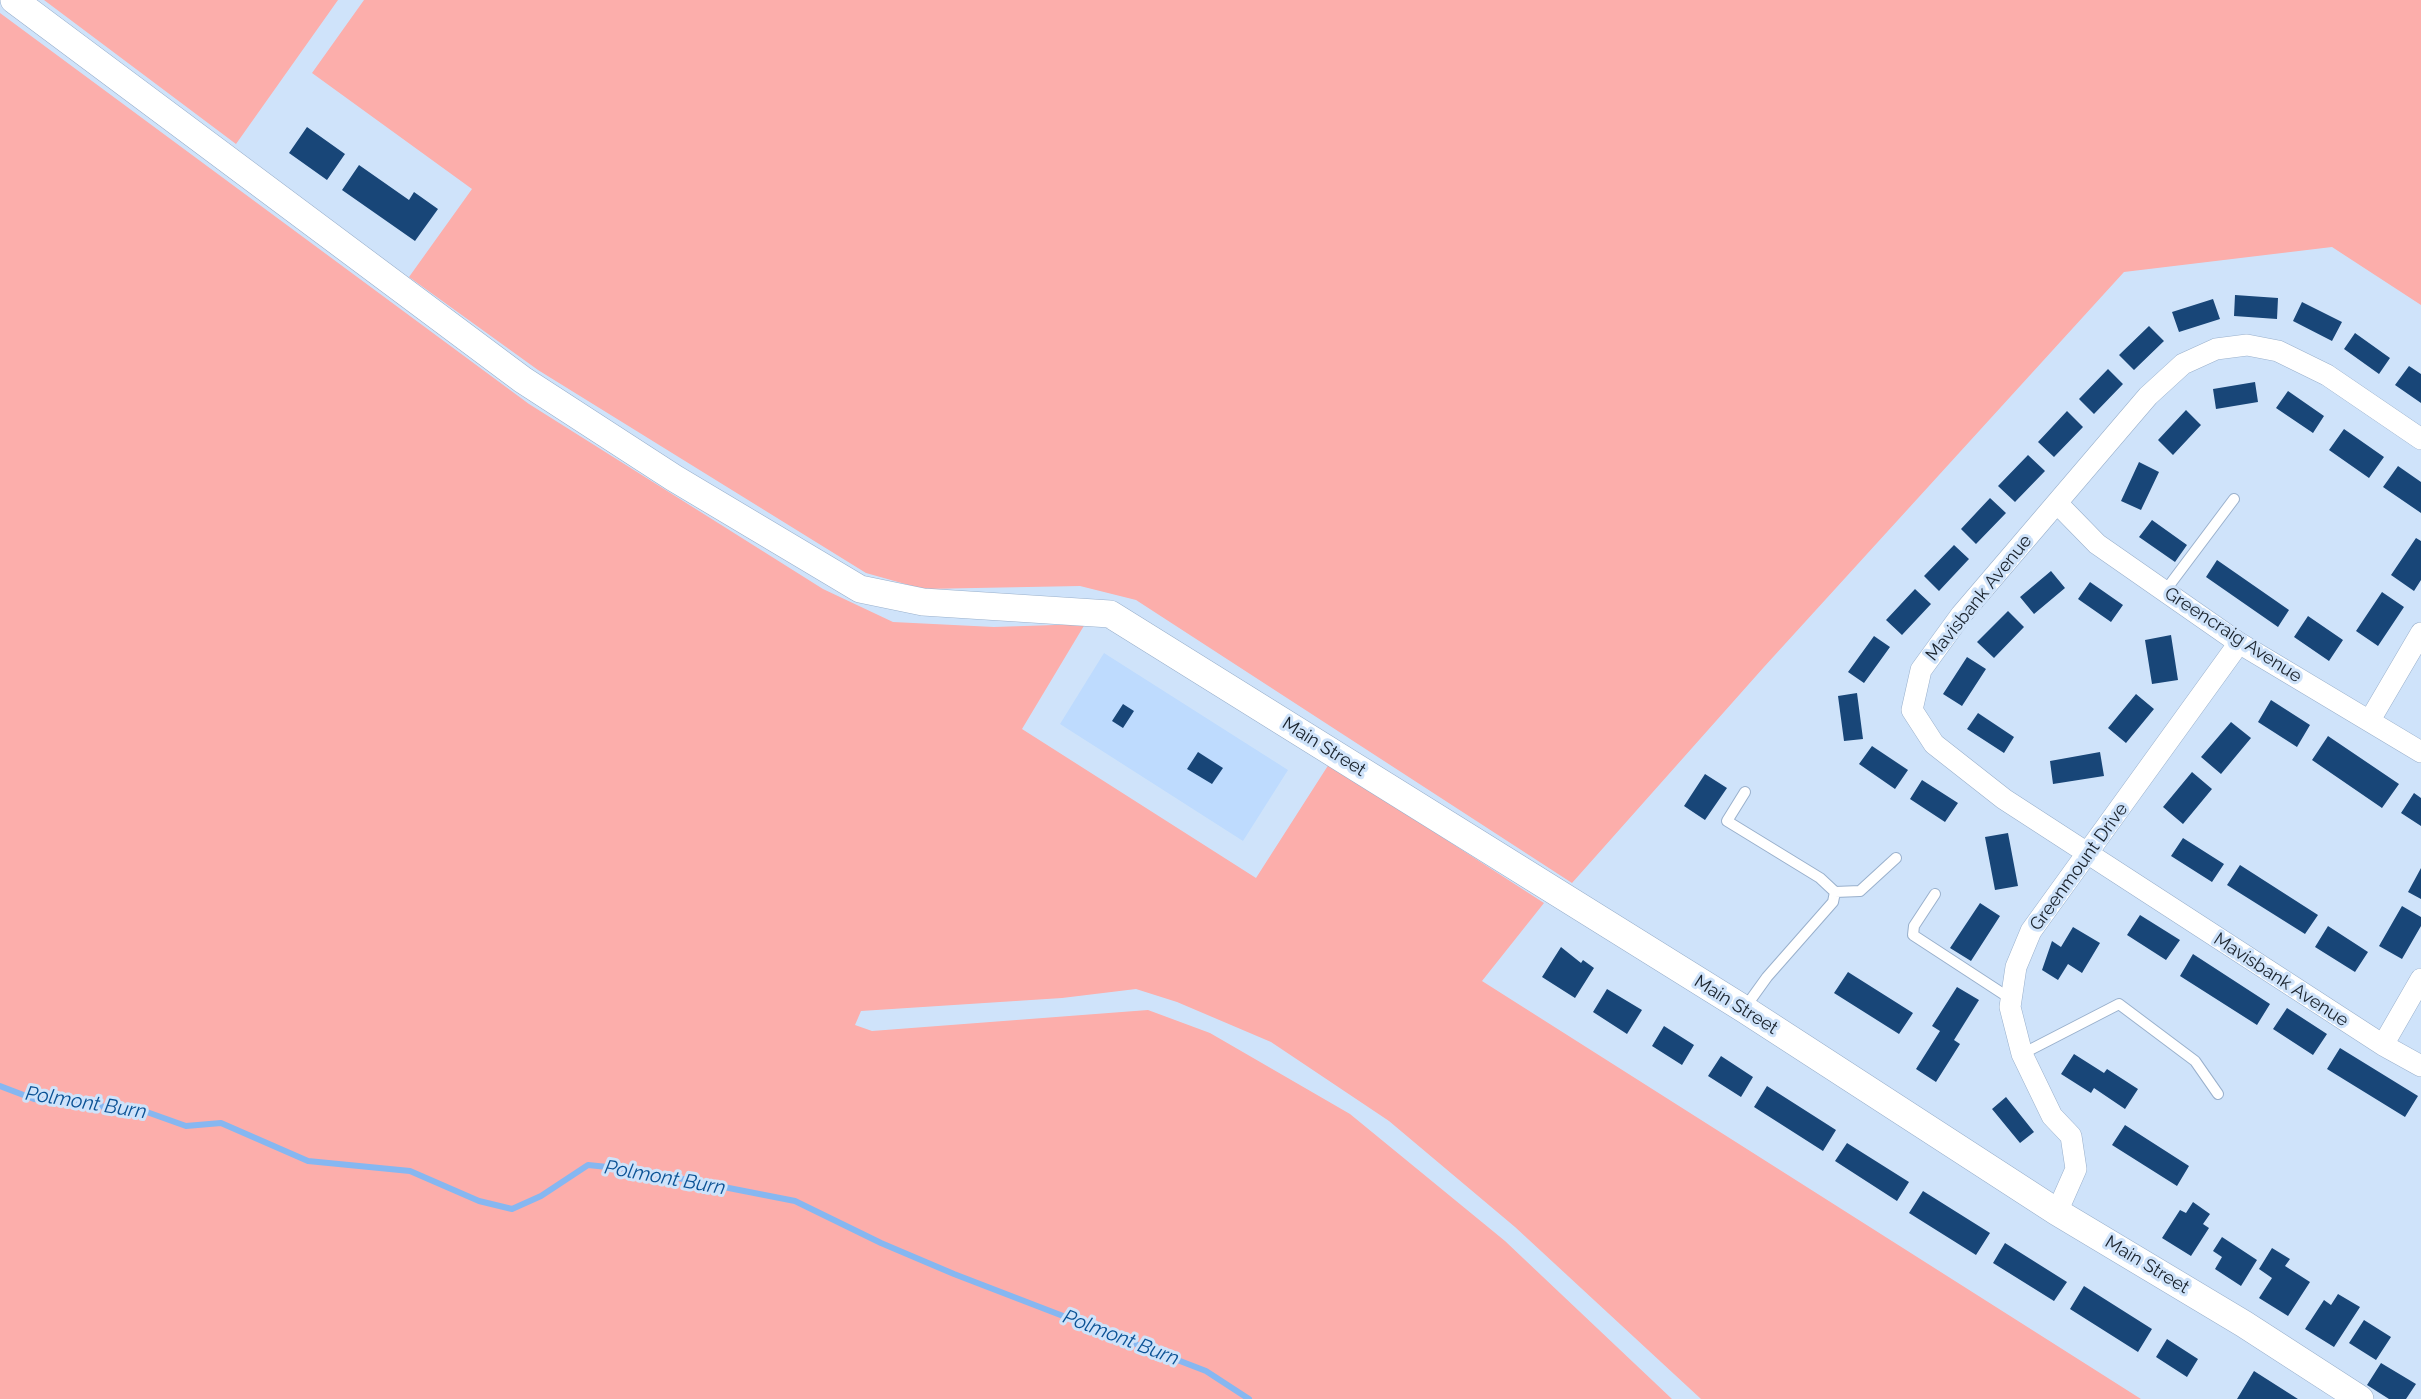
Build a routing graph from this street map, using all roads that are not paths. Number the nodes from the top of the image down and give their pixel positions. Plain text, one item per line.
1 (14, 0) edge
2 (2421, 439) edge
3 (2234, 499) dead end
4 (2057, 503) junction
5 (2165, 591) junction
6 (2421, 633) edge
7 (2239, 643) junction
8 (2370, 720) junction
9 (2421, 752) edge
10 (1745, 792) dead end
11 (2087, 855) junction
12 (1896, 858) dead end
13 (1834, 892) junction
14 (1935, 894) dead end
15 (2421, 979) edge
16 (2011, 999) junction
17 (1744, 1009) junction
18 (2383, 1046) junction
19 (2022, 1054) junction
20 (2421, 1066) edge
21 (2218, 1094) dead end
22 (2057, 1212) junction
23 (2360, 1399) edge

1 - 17 street, Main Street
2 - 4 street, Mavisbank Avenue
3 - 5 lane
4 - 5 street, Greencraig Avenue
4 - 11 street, Mavisbank Avenue
5 - 7 street, Greencraig Avenue
6 - 8 street
7 - 8 street, Greencraig Avenue
7 - 11 street, Greenmount Drive
8 - 9 street, Greencraig Avenue
10 - 13 lane
11 - 16 street, Greenmount Drive
11 - 18 street, Mavisbank Avenue
12 - 13 lane
13 - 17 lane
14 - 16 lane
15 - 18 street
16 - 19 street, Greenmount Drive
17 - 22 street, Main Street
18 - 20 street, Mavisbank Avenue
19 - 21 lane
19 - 22 street, Greenmount Drive
22 - 23 street, Main Street

